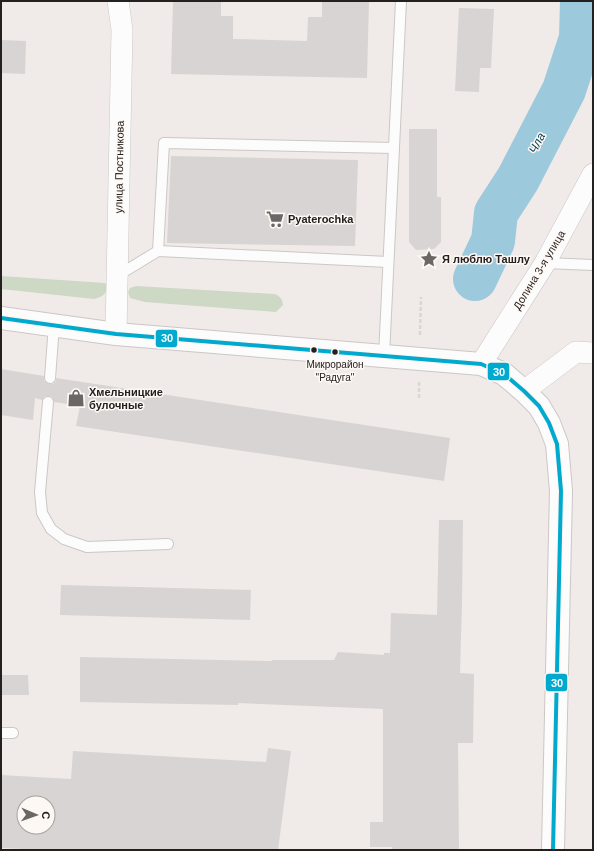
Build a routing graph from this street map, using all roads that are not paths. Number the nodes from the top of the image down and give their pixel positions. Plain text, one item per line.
1 (118, 1) edge
2 (401, 1) edge
3 (394, 148) junction
4 (593, 174) edge
5 (158, 252) junction
6 (388, 262) junction
7 (545, 263) junction
8 (593, 265) edge
9 (117, 276) junction
10 (1, 318) edge
11 (54, 325) junction
12 (116, 334) junction
13 (593, 353) edge
14 (384, 356) junction
15 (481, 364) junction
16 (50, 378) dead end
17 (524, 391) junction
18 (48, 402) dead end
19 (168, 544) dead end
20 (1, 733) edge
21 (13, 733) dead end
22 (553, 850) edge

1 - 9 street, улица Постникова
2 - 3 lane
3 - 5 lane
3 - 6 lane
4 - 7 street, Долина 3-я улица
5 - 6 lane
5 - 9 lane
6 - 14 lane
7 - 8 lane
7 - 15 street, Долина 3-я улица
9 - 12 street, улица Постникова
10 - 11 street
11 - 12 street
11 - 16 lane
12 - 14 street
13 - 17 street
14 - 15 street
15 - 17 street
17 - 22 street
18 - 19 lane
20 - 21 lane

